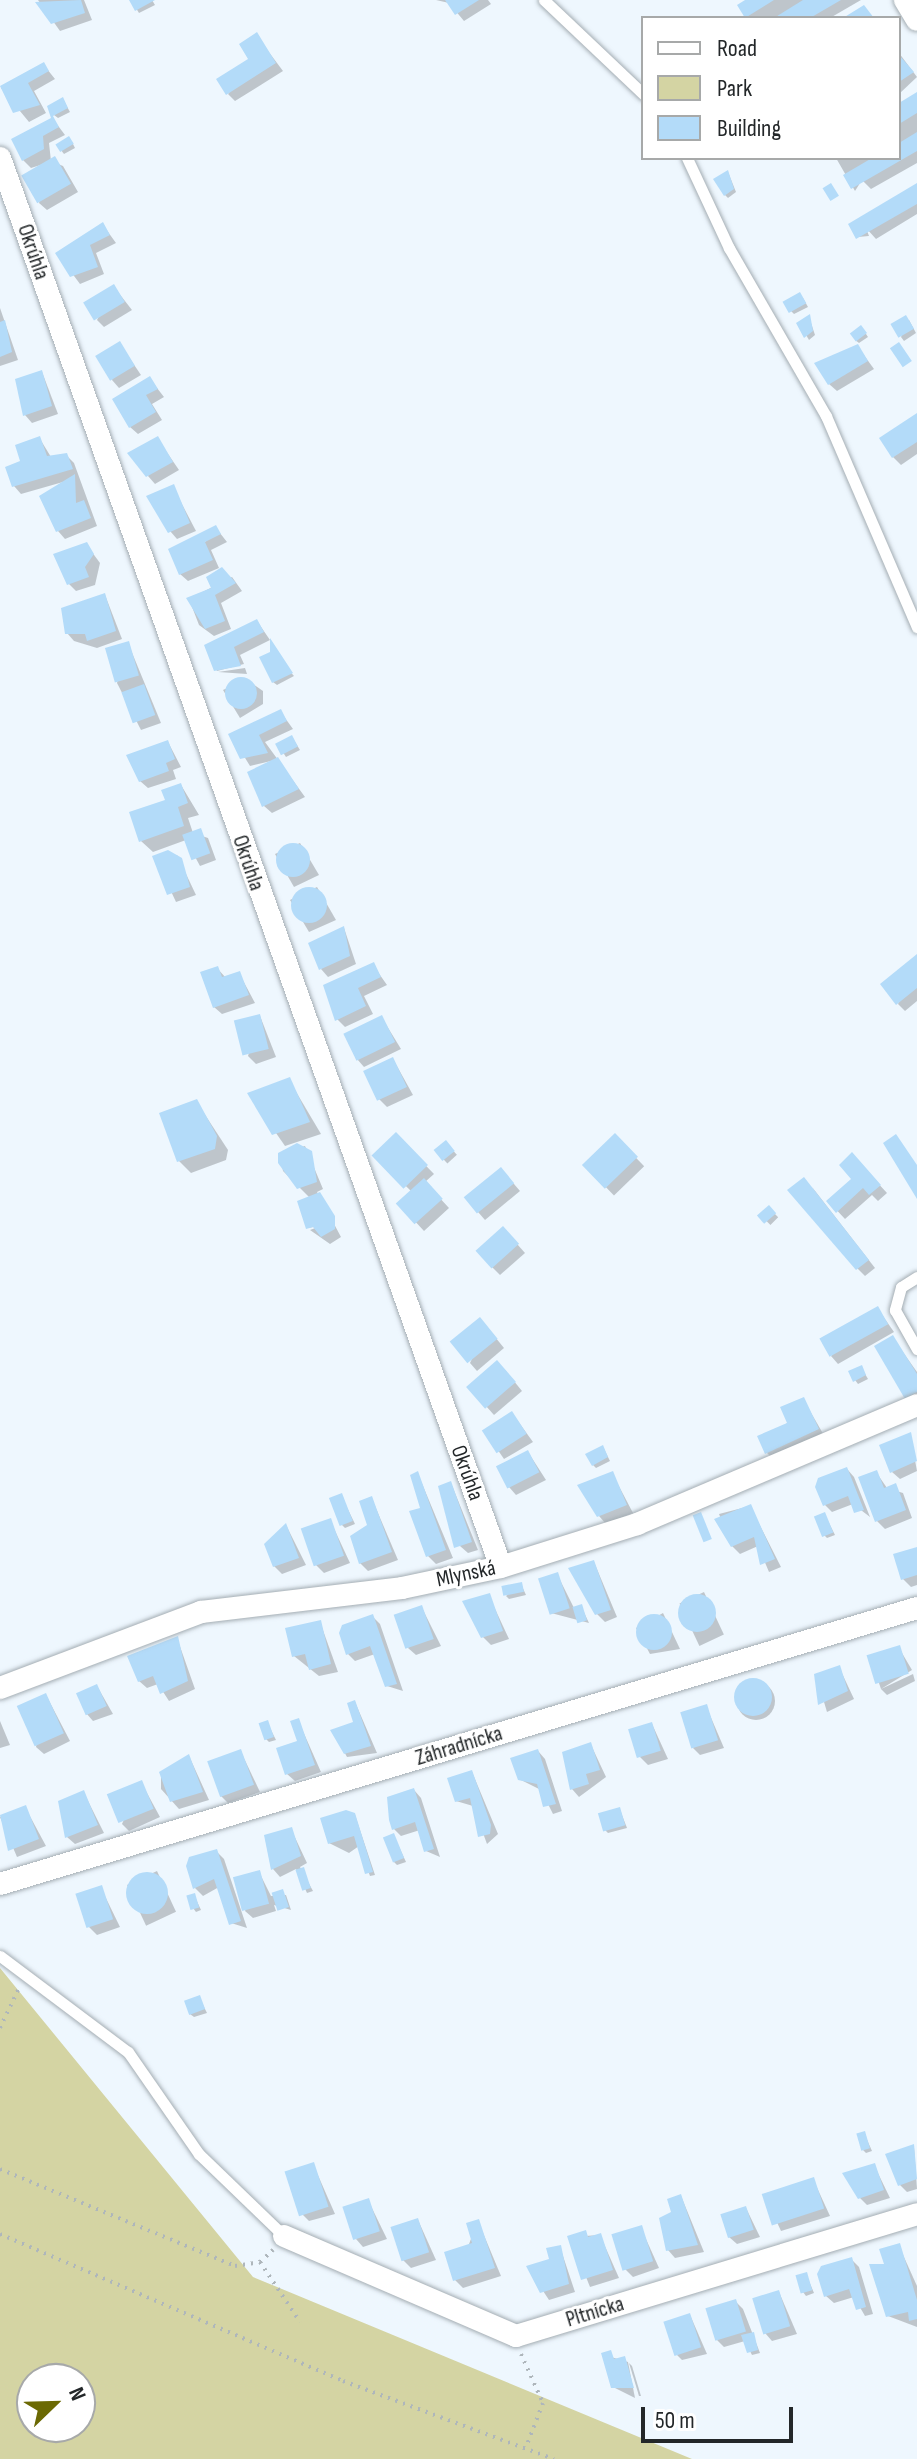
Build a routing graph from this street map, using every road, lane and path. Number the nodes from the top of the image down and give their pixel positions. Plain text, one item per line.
1 (544, 0) edge
2 (905, 0) edge
3 (917, 20) edge
4 (641, 92) edge
5 (0, 158) edge
6 (688, 160) edge
7 (917, 627) edge
8 (917, 1277) edge
9 (917, 1349) edge
10 (917, 1405) edge
11 (501, 1567) junction
12 (917, 1608) edge
13 (0, 1688) edge
14 (0, 1884) edge
15 (0, 1956) edge
16 (23, 1974) junction
17 (0, 2028) edge
18 (0, 2169) edge
19 (917, 2214) edge
20 (0, 2234) edge
21 (284, 2236) junction
22 (260, 2262) junction
23 (300, 2322) dead end
24 (516, 2336) junction
25 (526, 2447) junction
26 (554, 2459) edge

1 - 4 lane
2 - 3 street
5 - 11 street, Okrúhla
6 - 7 lane
8 - 9 lane
10 - 11 street, Mlynská
11 - 13 street, Mlynská
12 - 14 street, Záhradnícka
15 - 16 lane
16 - 17 path
16 - 21 lane
18 - 22 path
19 - 24 street, Pltnícka
20 - 25 path
21 - 22 path
21 - 24 street
22 - 23 path
24 - 25 path
25 - 26 path

